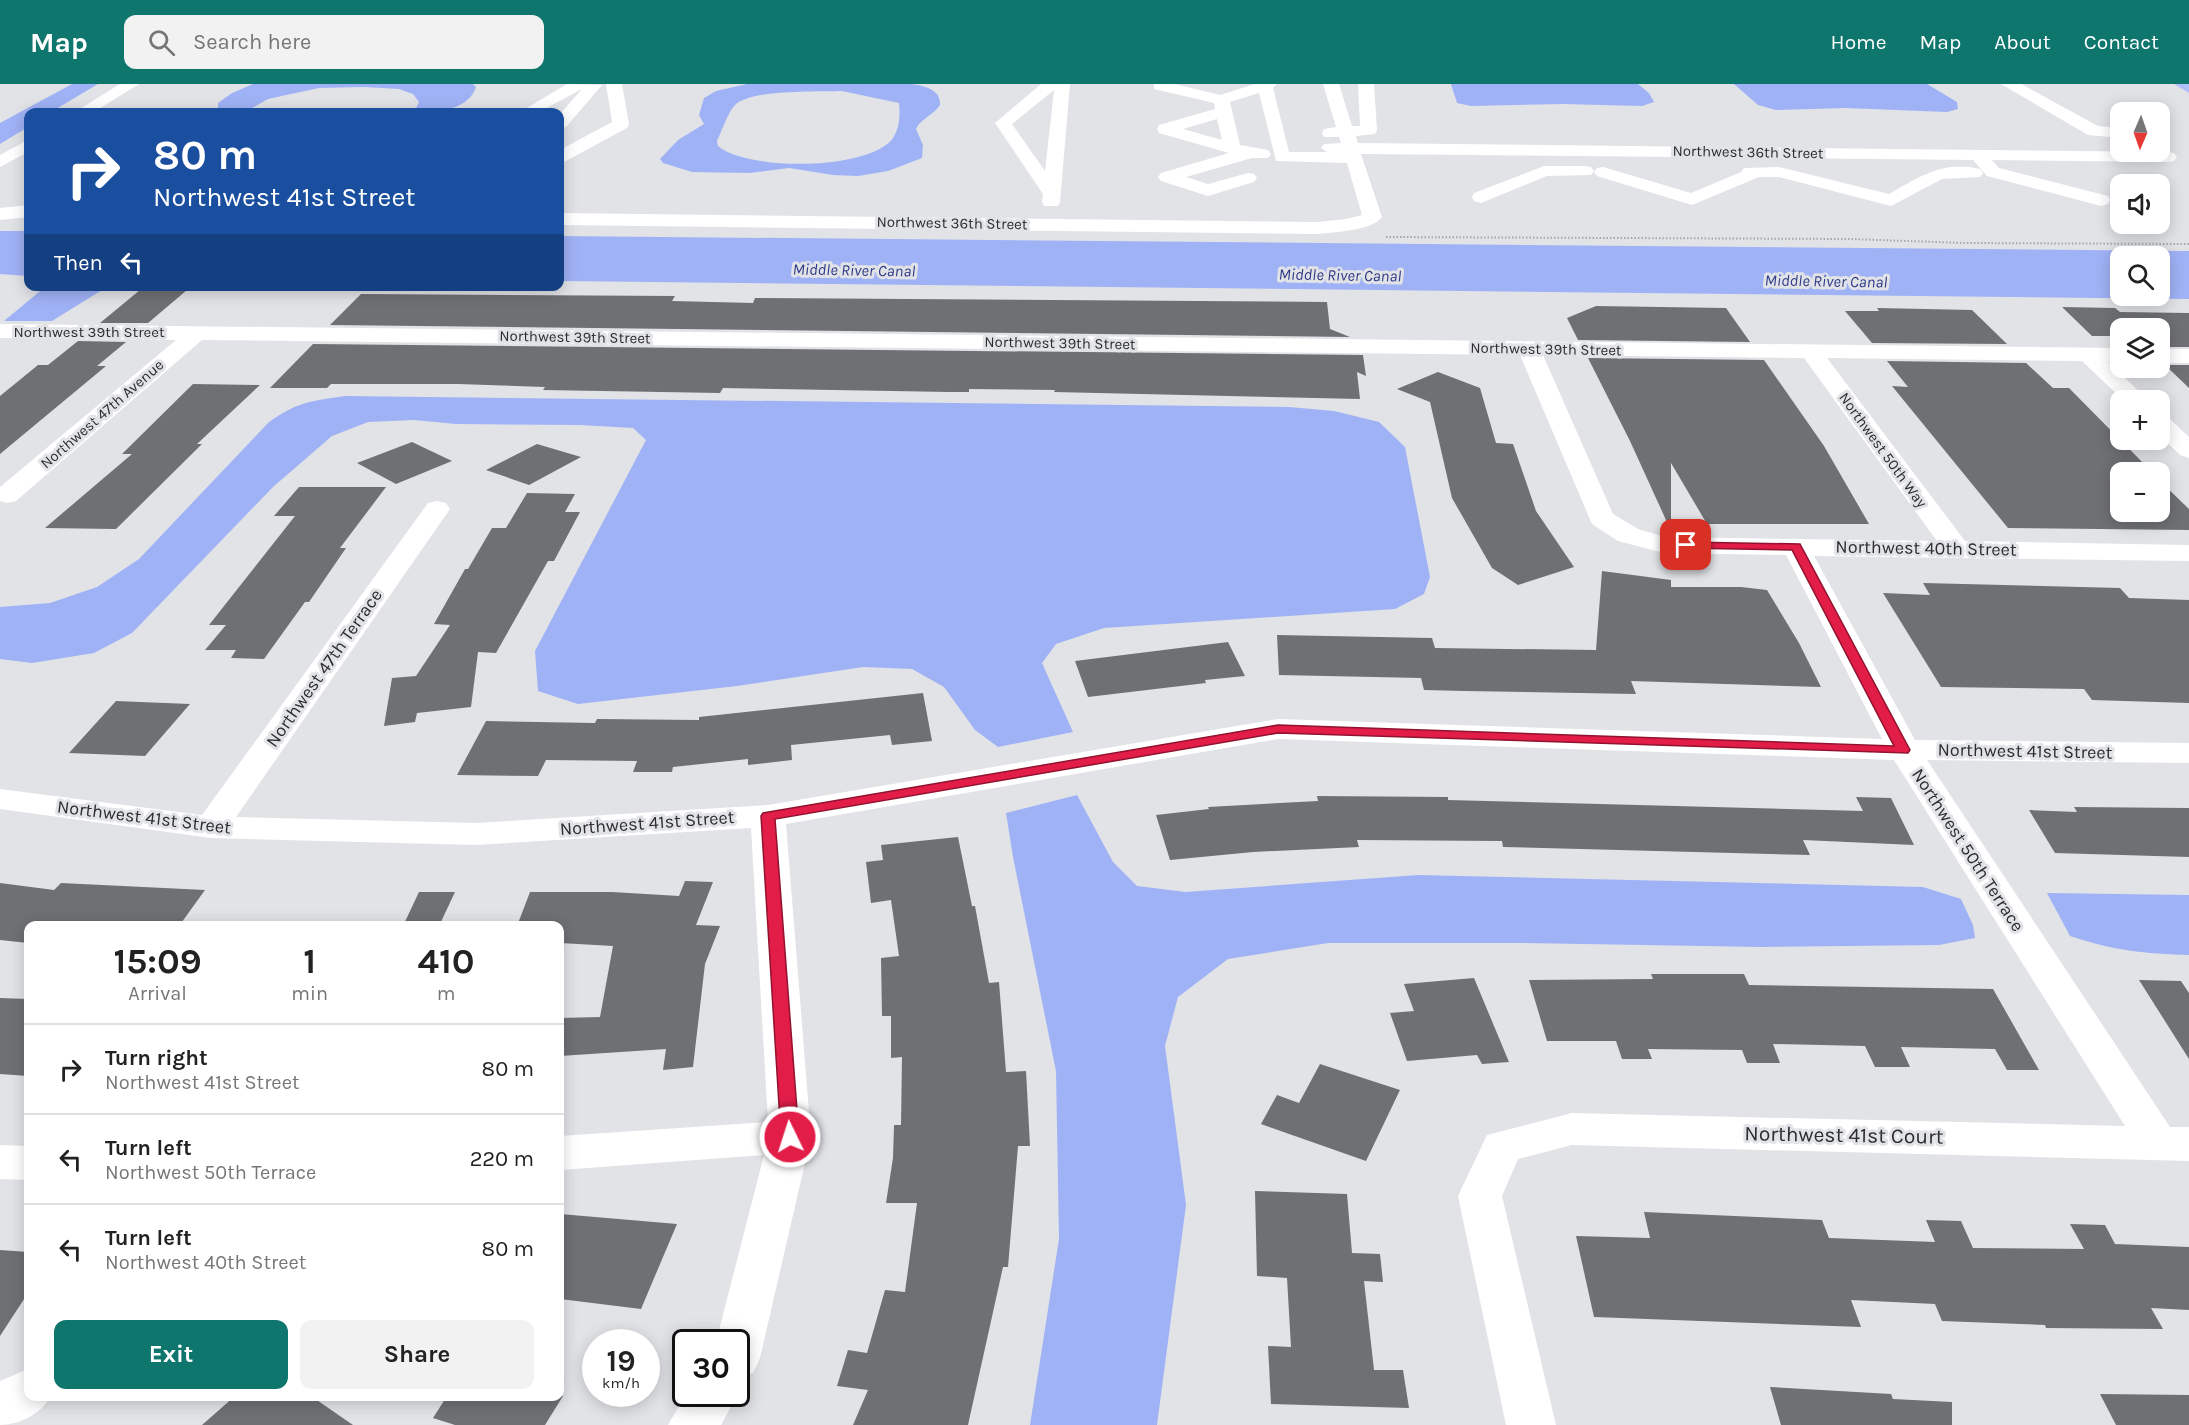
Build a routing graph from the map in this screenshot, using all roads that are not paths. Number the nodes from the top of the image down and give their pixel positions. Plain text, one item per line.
1 (131, 84) edge
2 (579, 84) edge
3 (595, 84) edge
4 (614, 84) edge
5 (1051, 84) edge
6 (1062, 84) edge
7 (1167, 84) edge
8 (1233, 84) edge
9 (1331, 84) edge
10 (1366, 84) edge
11 (2009, 84) edge
12 (2182, 84) edge
13 (1263, 86) edge
14 (2189, 88) edge
15 (1222, 106) junction
16 (90, 108) edge
17 (535, 108) edge
18 (2102, 114) dead end
19 (564, 119) edge
20 (2110, 119) edge
21 (2110, 132) edge
22 (1535, 134) dead end
23 (1636, 135) dead end
24 (1854, 136) dead end
25 (1326, 140) junction
26 (1350, 146) junction
27 (24, 147) edge
28 (1977, 147) junction
29 (1753, 148) junction
30 (1232, 149) junction
31 (1451, 149) junction
32 (1518, 150) junction
33 (1252, 152) junction
34 (564, 155) edge
35 (1282, 157) junction
36 (2110, 157) edge
37 (24, 160) edge
38 (0, 162) edge
39 (0, 169) edge
40 (1544, 171) junction
41 (1604, 171) junction
42 (1662, 172) dead end
43 (1709, 172) dead end
44 (1756, 172) junction
45 (1779, 172) junction
46 (1994, 172) junction
47 (1858, 173) dead end
48 (1904, 173) dead end
49 (1938, 174) junction
50 (1337, 177) dead end
51 (1248, 178) dead end
52 (1052, 194) junction
53 (1481, 197) dead end
54 (2101, 200) dead end
55 (751, 203) dead end
56 (797, 204) dead end
57 (24, 213) edge
58 (0, 214) edge
59 (564, 219) edge
60 (974, 224) junction
61 (1049, 225) junction
62 (0, 331) edge
63 (196, 333) junction
64 (1529, 349) junction
65 (1810, 351) junction
66 (2087, 354) junction
67 (2110, 355) edge
68 (2170, 356) edge
69 (2189, 356) edge
70 (2125, 390) edge
71 (2170, 432) edge
72 (2189, 450) edge
73 (7, 495) dead end
74 (437, 509) dead end
75 (1796, 547) junction
76 (1956, 548) junction
77 (2189, 553) edge
78 (1904, 750) junction
79 (2189, 753) edge
80 (0, 799) edge
81 (768, 816) junction
82 (211, 827) junction
83 (790, 1137) junction
84 (2174, 1144) edge
85 (564, 1153) edge
86 (0, 1162) edge
87 (24, 1163) edge
88 (743, 1329) edge
89 (24, 1393) edge
90 (0, 1407) edge
91 (705, 1407) edge
92 (693, 1425) edge
93 (1531, 1425) edge

1 - 16 street
2 - 17 street
3 - 19 street
4 - 34 street
5 - 52 street
6 - 52 street
7 - 15 street
8 - 13 street
9 - 26 street
10 - 26 street
11 - 21 street
12 - 14 highway
13 - 15 street
13 - 35 street
15 - 30 street
15 - 30 street, Northwest 36th Street
18 - 20 street
22 - 31 street
23 - 29 street
24 - 29 street
25 - 26 street, Northwest 36th Street
25 - 35 street, Northwest 36th Street
25 - 50 street
26 - 31 street, Northwest 36th Street
26 - 61 street, Northwest 36th Street
27 - 38 street
28 - 29 street, Northwest 36th Street
28 - 36 street, Northwest 36th Street
28 - 46 street
29 - 32 street, Northwest 36th Street
30 - 33 street, Northwest 36th Street
31 - 32 street, Northwest 36th Street
32 - 40 street
33 - 35 street, Northwest 36th Street
33 - 51 street
37 - 39 street
40 - 41 street
40 - 53 street
41 - 42 street
41 - 44 street
43 - 44 street
44 - 45 street
45 - 47 street
45 - 49 street
46 - 49 street
46 - 54 street
48 - 49 street
52 - 61 street
55 - 59 street
56 - 60 street
57 - 58 street
59 - 60 street, Northwest 36th Street
60 - 61 street, Northwest 36th Street
62 - 63 street, Northwest 39th Street
63 - 64 street, Northwest 39th Street
63 - 73 street, Northwest 47th Avenue
64 - 65 street, Northwest 39th Street
64 - 75 street, Northwest 40th Street
65 - 66 street, Northwest 39th Street
65 - 76 street, Northwest 50th Way
66 - 67 street, Northwest 39th Street
66 - 70 street
68 - 69 street
71 - 72 street
74 - 82 street, Northwest 47th Terrace
75 - 76 street, Northwest 40th Street
75 - 78 street, Northwest 50th Terrace
76 - 77 street, Northwest 40th Street
78 - 79 street, Northwest 41st Street
78 - 81 street, Northwest 41st Street
78 - 84 street, Northwest 50th Terrace
80 - 82 street, Northwest 41st Street
81 - 82 street, Northwest 41st Street
81 - 83 street
83 - 85 street
83 - 88 street
84 - 93 street, Northwest 41st Court
86 - 87 street
89 - 90 street
91 - 92 street

